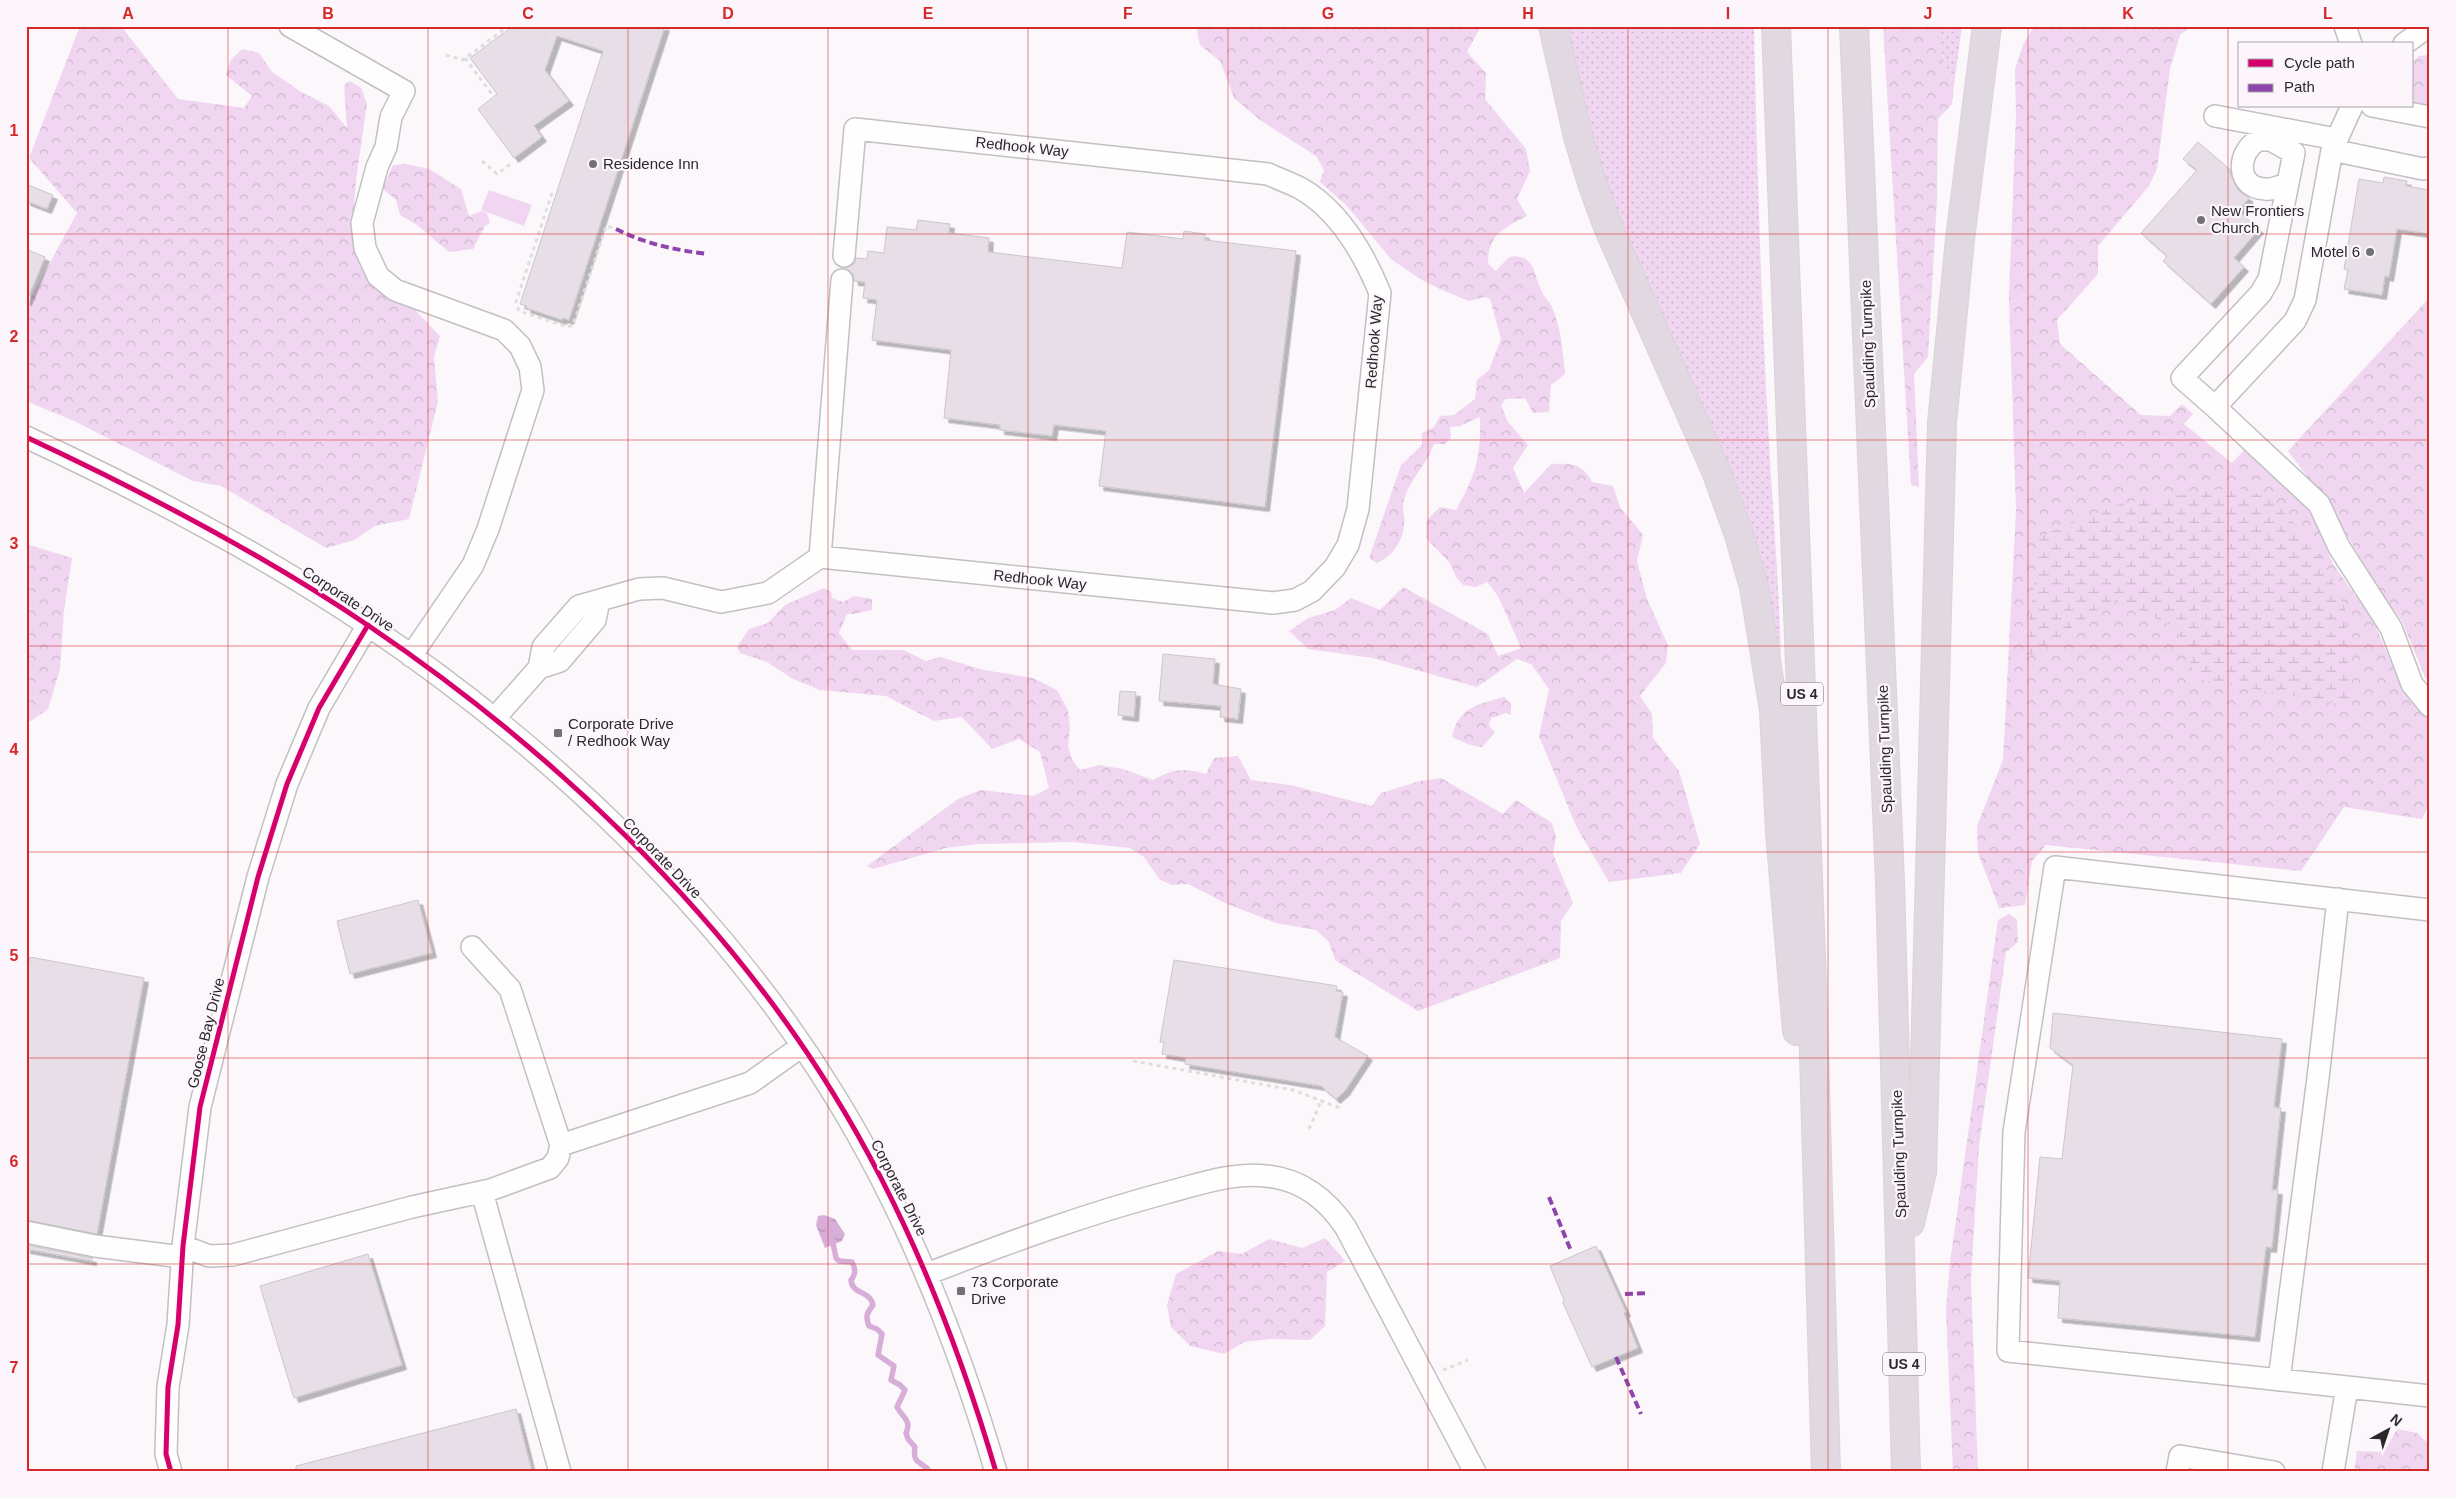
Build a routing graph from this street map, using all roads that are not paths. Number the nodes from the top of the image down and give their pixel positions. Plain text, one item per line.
1 (290, 26) edge
2 (1553, 26) edge
3 (1776, 26) edge
4 (1854, 26) edge
5 (1987, 26) edge
6 (2345, 26) edge
7 (2429, 26) edge
8 (2350, 42) edge
9 (2407, 42) edge
10 (2351, 108) edge
11 (2383, 108) edge
12 (2215, 116) dead end
13 (2430, 117) edge
14 (2299, 132) junction
15 (2334, 144) junction
16 (2294, 153) junction
17 (2430, 168) edge
18 (2288, 183) junction
19 (844, 256) dead end
20 (842, 280) dead end
21 (2215, 407) junction
22 (26, 437) edge
23 (820, 557) junction
24 (368, 625) junction
25 (411, 656) junction
26 (2430, 706) edge
27 (494, 719) junction
28 (2338, 899) junction
29 (2430, 910) edge
30 (472, 947) dead end
31 (802, 1046) junction
32 (560, 1145) junction
33 (482, 1192) junction
34 (26, 1232) edge
35 (183, 1252) junction
36 (1902, 1255) junction
37 (927, 1274) junction
38 (1824, 1362) junction
39 (2279, 1380) junction
40 (2347, 1387) junction
41 (2430, 1396) edge
42 (171, 1472) edge
43 (560, 1472) edge
44 (996, 1472) edge
45 (1475, 1472) edge
46 (1826, 1472) edge
47 (1906, 1472) edge
48 (2177, 1472) edge
49 (2274, 1472) edge
50 (2333, 1472) edge

1 - 25 street
2 - 38 highway
3 - 38 highway, US 4
4 - 36 highway, Spaulding Turnpike / US 4
5 - 36 highway
6 - 8 street
7 - 9 street
10 - 15 street
11 - 13 street
12 - 14 street
14 - 15 street
14 - 16 street
15 - 17 street
15 - 21 street
16 - 18 street
16 - 18 street
18 - 21 street
19 - 23 street, Redhook Way
20 - 23 street
21 - 26 street
22 - 24 street, Corporate Drive
23 - 27 street
24 - 25 street, Corporate Drive
24 - 35 street, Goose Bay Drive
25 - 27 street, Corporate Drive
27 - 31 street, Corporate Drive
28 - 29 street
28 - 39 street
28 - 39 street
30 - 32 street
31 - 32 street
31 - 37 street, Corporate Drive
32 - 33 street
33 - 35 street
33 - 43 street
34 - 35 street
35 - 42 street, Goose Bay Drive
36 - 47 highway, Spaulding Turnpike / US 4
37 - 44 street, Corporate Drive
37 - 45 street
38 - 46 highway, US 4
39 - 40 street
40 - 41 street
40 - 50 street
48 - 49 street

